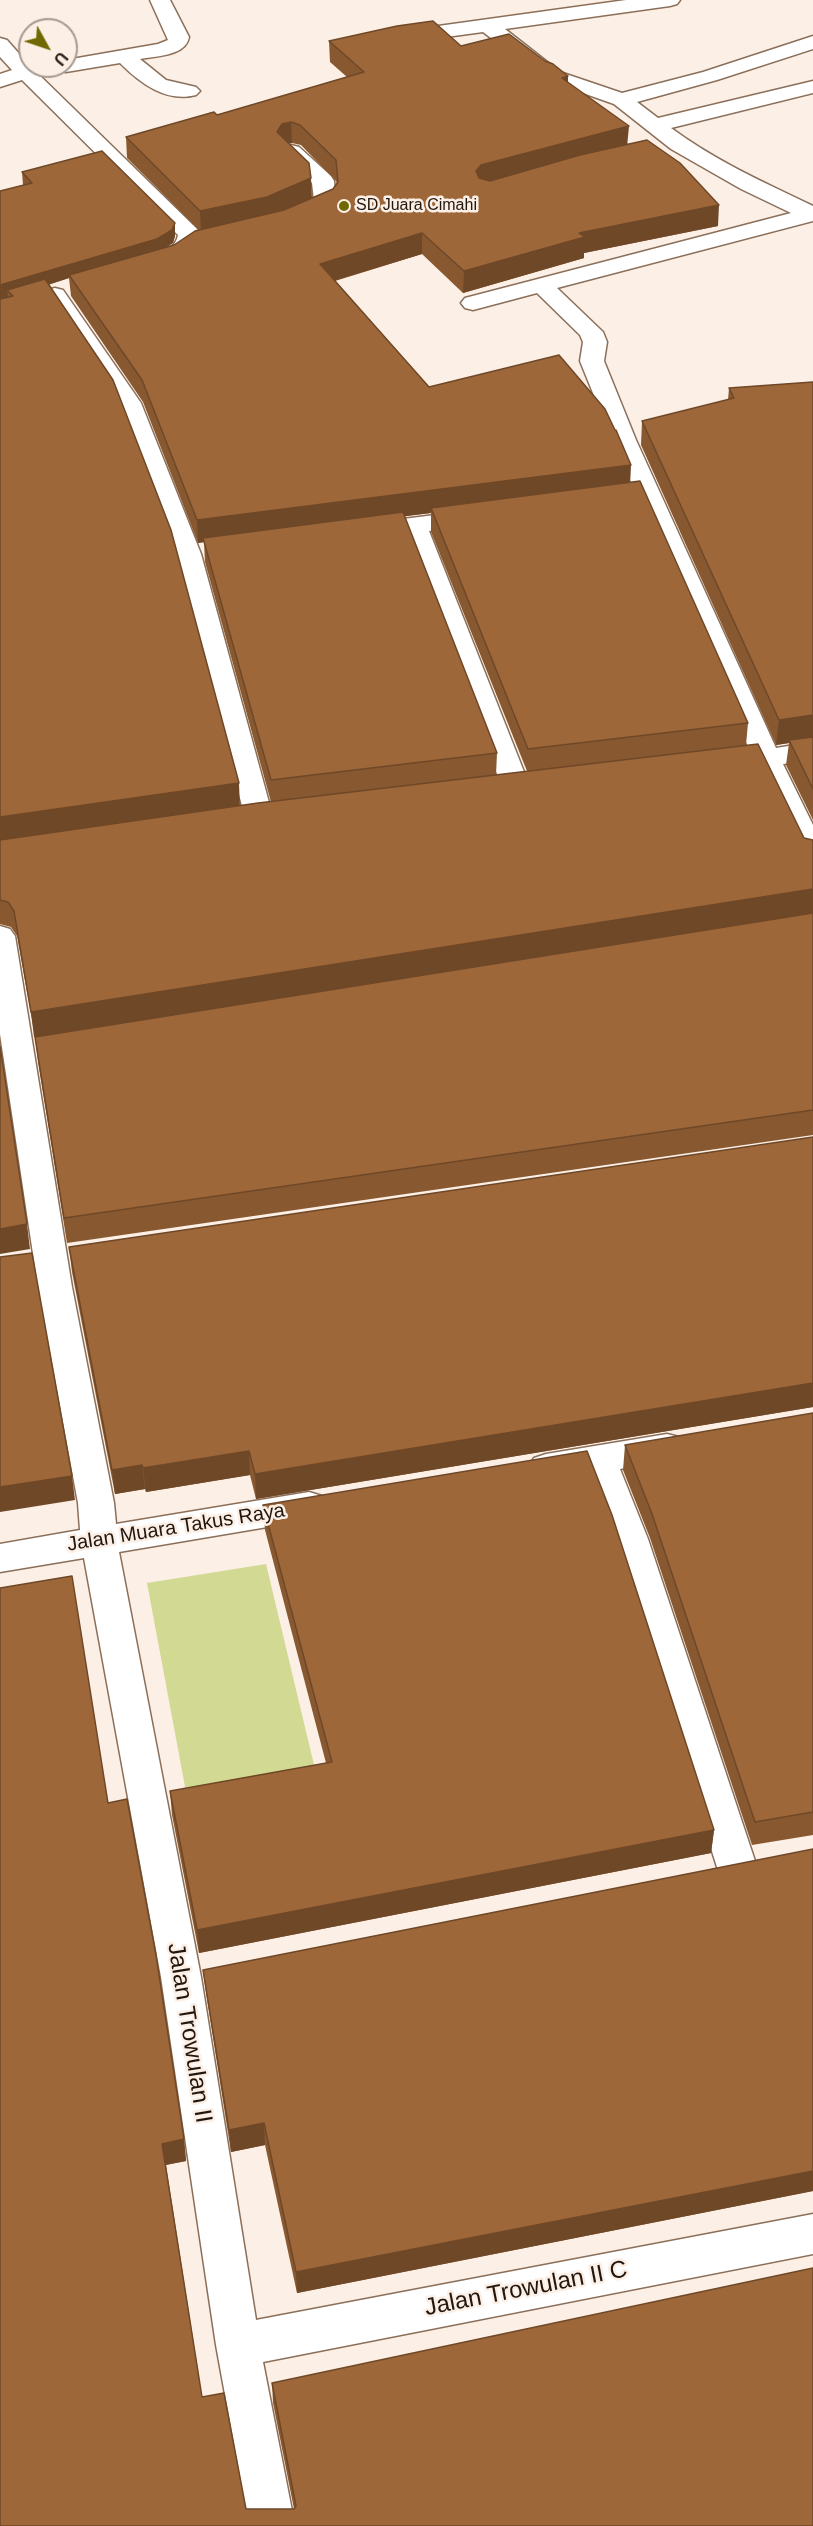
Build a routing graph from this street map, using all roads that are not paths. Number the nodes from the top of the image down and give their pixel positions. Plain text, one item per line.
1 (160, 0) edge
2 (670, 0) edge
3 (488, 26) junction
4 (380, 41) edge
5 (813, 42) edge
6 (0, 44) edge
7 (125, 56) junction
8 (18, 64) edge
9 (78, 64) edge
10 (18, 75) edge
11 (31, 78) edge
12 (0, 81) edge
13 (813, 87) edge
14 (189, 91) dead end
15 (621, 100) junction
16 (656, 125) junction
17 (291, 152) edge
18 (812, 214) edge
19 (280, 224) edge
20 (133, 269) edge
21 (541, 285) junction
22 (54, 292) edge
23 (473, 303) dead end
24 (496, 515) edge
25 (414, 526) junction
26 (342, 535) edge
27 (813, 751) edge
28 (766, 759) junction
29 (698, 766) edge
30 (516, 787) edge
31 (259, 817) edge
32 (813, 855) edge
33 (0, 936) edge
34 (700, 1442) edge
35 (599, 1459) junction
36 (518, 1472) edge
37 (343, 1501) edge
38 (99, 1541) junction
39 (0, 1558) edge
40 (736, 1867) edge
41 (813, 2234) edge
42 (238, 2345) junction
43 (272, 2526) edge

1 - 7 street
2 - 3 street
3 - 4 street
3 - 15 street
5 - 15 street
6 - 8 street
7 - 9 street
7 - 14 street
10 - 12 street
11 - 20 street
13 - 16 street
15 - 16 street
16 - 18 street
17 - 19 street
18 - 21 street
21 - 23 street
21 - 28 street
22 - 31 street
24 - 25 street
25 - 26 street
25 - 30 street
27 - 28 street
28 - 29 street
28 - 32 street
33 - 38 street, Jalan Trowulan II
34 - 35 street
35 - 36 street
35 - 40 street
37 - 38 street, Jalan Muara Takus Raya
38 - 39 street, Jalan Muara Takus Raya
38 - 42 street, Jalan Trowulan II
41 - 42 street, Jalan Trowulan II C
42 - 43 street, Jalan Trowulan II

